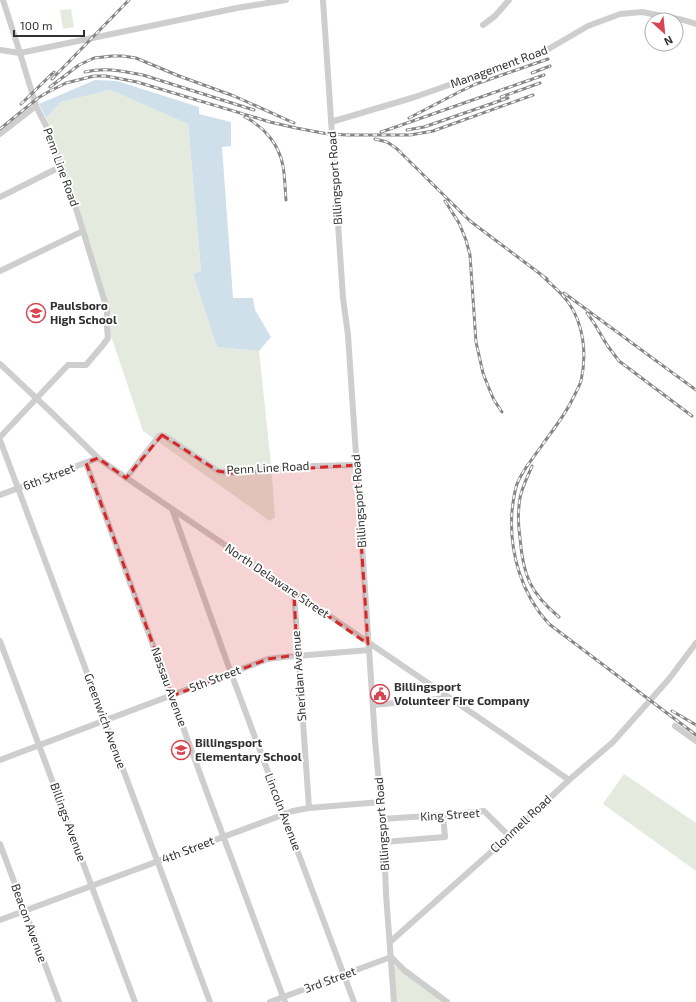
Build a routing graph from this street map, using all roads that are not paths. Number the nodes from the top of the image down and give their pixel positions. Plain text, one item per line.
1 (3, 0) edge
2 (286, 0) edge
3 (323, 0) edge
4 (509, 0) edge
5 (696, 24) edge
6 (483, 25) dead end
7 (0, 50) edge
8 (20, 52) junction
9 (36, 106) junction
10 (331, 122) junction
11 (0, 134) edge
12 (62, 166) junction
13 (0, 197) edge
14 (83, 231) junction
15 (0, 271) edge
16 (0, 364) edge
17 (36, 399) junction
18 (0, 438) edge
19 (98, 458) junction
20 (86, 463) junction
21 (356, 465) junction
22 (126, 478) junction
23 (18, 488) junction
24 (0, 495) edge
25 (172, 509) junction
26 (294, 592) junction
27 (0, 641) edge
28 (696, 643) edge
29 (369, 647) junction
30 (297, 655) junction
31 (231, 673) junction
32 (172, 696) junction
33 (449, 698) junction
34 (373, 705) junction
35 (105, 721) junction
36 (675, 726) dead end
37 (696, 741) edge
38 (39, 745) junction
39 (0, 760) edge
40 (569, 780) junction
41 (381, 802) junction
42 (309, 808) junction
43 (284, 814) junction
44 (443, 815) junction
45 (382, 819) junction
46 (509, 836) junction
47 (223, 837) junction
48 (384, 842) junction
49 (0, 844) edge
50 (157, 861) junction
51 (92, 886) junction
52 (25, 911) junction
53 (0, 920) edge
54 (390, 942) junction
55 (391, 957) junction
56 (344, 974) junction
57 (284, 1000) edge
58 (59, 1002) edge
59 (135, 1002) edge
60 (210, 1002) edge
61 (270, 1002) edge
62 (354, 1002) edge
63 (394, 1002) edge
64 (447, 1002) edge

1 - 8 street, Penn Line Road
2 - 8 street
3 - 10 street, Billingsport Road
4 - 6 street
5 - 10 street, Management Road
7 - 8 street
8 - 9 street, Penn Line Road
9 - 11 street
9 - 12 street, Penn Line Road
10 - 21 street, Billingsport Road
12 - 13 street
12 - 14 street, Penn Line Road
14 - 15 street
14 - 17 street, Penn Line Road
16 - 17 street, North Delaware Street
17 - 18 street
17 - 19 street, North Delaware Street
18 - 23 street, Greenwich Avenue
19 - 20 street, 6th Street
19 - 22 street, North Delaware Street
20 - 23 street, 6th Street
20 - 32 street, Nassau Avenue
21 - 22 street, Penn Line Road
21 - 29 street, Billingsport Road
22 - 25 street, North Delaware Street
23 - 24 street, 6th Street
23 - 35 street, Greenwich Avenue
25 - 26 street, North Delaware Street
25 - 31 street, Lincoln Avenue
26 - 29 street, North Delaware Street
26 - 30 street, Sheridan Avenue
27 - 38 street, Billings Avenue
28 - 40 street, Clonmell Road
29 - 30 street, 5th Street
29 - 33 street, North Delaware Street
29 - 34 street, Billingsport Road
30 - 31 street, 5th Street
30 - 42 street, Sheridan Avenue
31 - 32 street, 5th Street
31 - 43 street, Lincoln Avenue
32 - 35 street, 5th Street
32 - 47 street, Nassau Avenue
33 - 34 street
33 - 40 street, North Delaware Street
34 - 41 street, Billingsport Road
35 - 38 street, 5th Street
35 - 50 street, Greenwich Avenue
36 - 37 street
38 - 39 street, 5th Street
38 - 51 street, Billings Avenue
40 - 46 street, Clonmell Road
41 - 42 street, 4th Street
41 - 45 street, Billingsport Road
42 - 43 street, 4th Street
43 - 47 street, 4th Street
43 - 56 street, Lincoln Avenue
44 - 45 street, King Street
44 - 46 street, King Street
44 - 48 street
45 - 48 street, Billingsport Road
46 - 54 street, Clonmell Road
47 - 50 street, 4th Street
47 - 57 street, Nassau Avenue
48 - 54 street, Billingsport Road
49 - 52 street, Beacon Avenue
50 - 51 street, 4th Street
50 - 60 street, Greenwich Avenue
51 - 52 street, 4th Street
51 - 59 street, Billings Avenue
52 - 53 street, 4th Street
52 - 58 street, Beacon Avenue
54 - 55 street, Billingsport Road
55 - 56 street, 3rd Street
55 - 63 street, Billingsport Road
55 - 64 street
56 - 57 street, 3rd Street
56 - 62 street, Lincoln Avenue
57 - 61 street, 3rd Street

